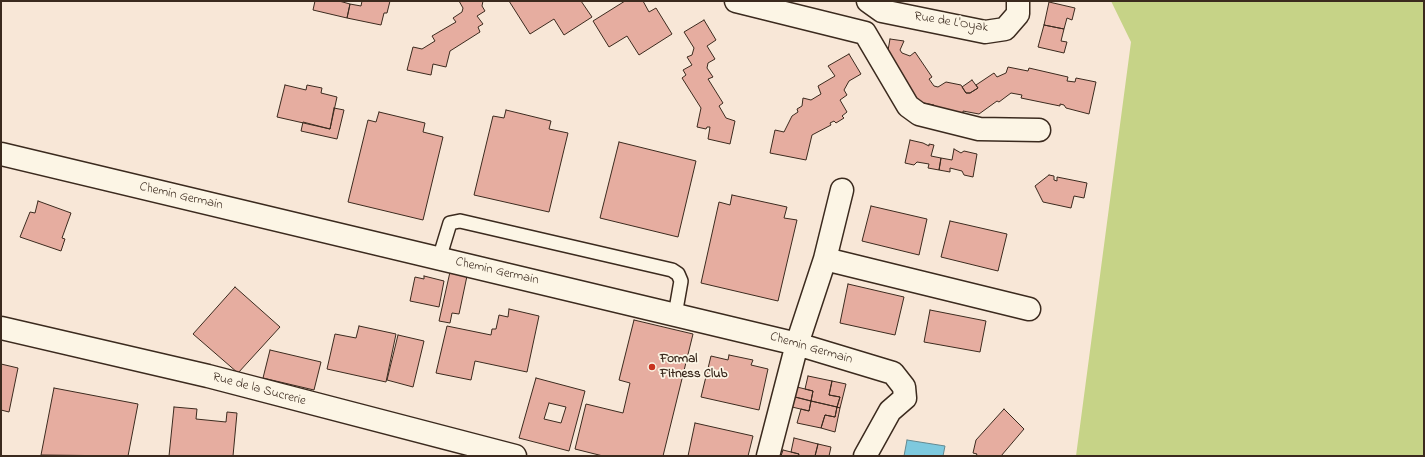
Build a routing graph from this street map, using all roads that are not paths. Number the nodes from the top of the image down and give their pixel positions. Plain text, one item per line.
1 (736, 1) edge
2 (868, 1) edge
3 (1018, 1) edge
4 (1039, 130) dead end
5 (1, 154) edge
6 (842, 190) dead end
7 (439, 259) junction
8 (825, 259) junction
9 (1029, 309) dead end
10 (675, 315) junction
11 (1, 328) edge
12 (796, 344) junction
13 (515, 456) edge
14 (768, 456) edge
15 (865, 456) edge

1 - 4 street
2 - 3 street, Rue de L'Oyak
5 - 7 street, Chemin Germain
6 - 8 street
7 - 10 street, Chemin Germain
7 - 10 lane
8 - 9 street
8 - 12 street
10 - 12 street, Chemin Germain
11 - 13 street, Rue de la Sucrerie
12 - 14 street
12 - 15 street, Chemin Germain

